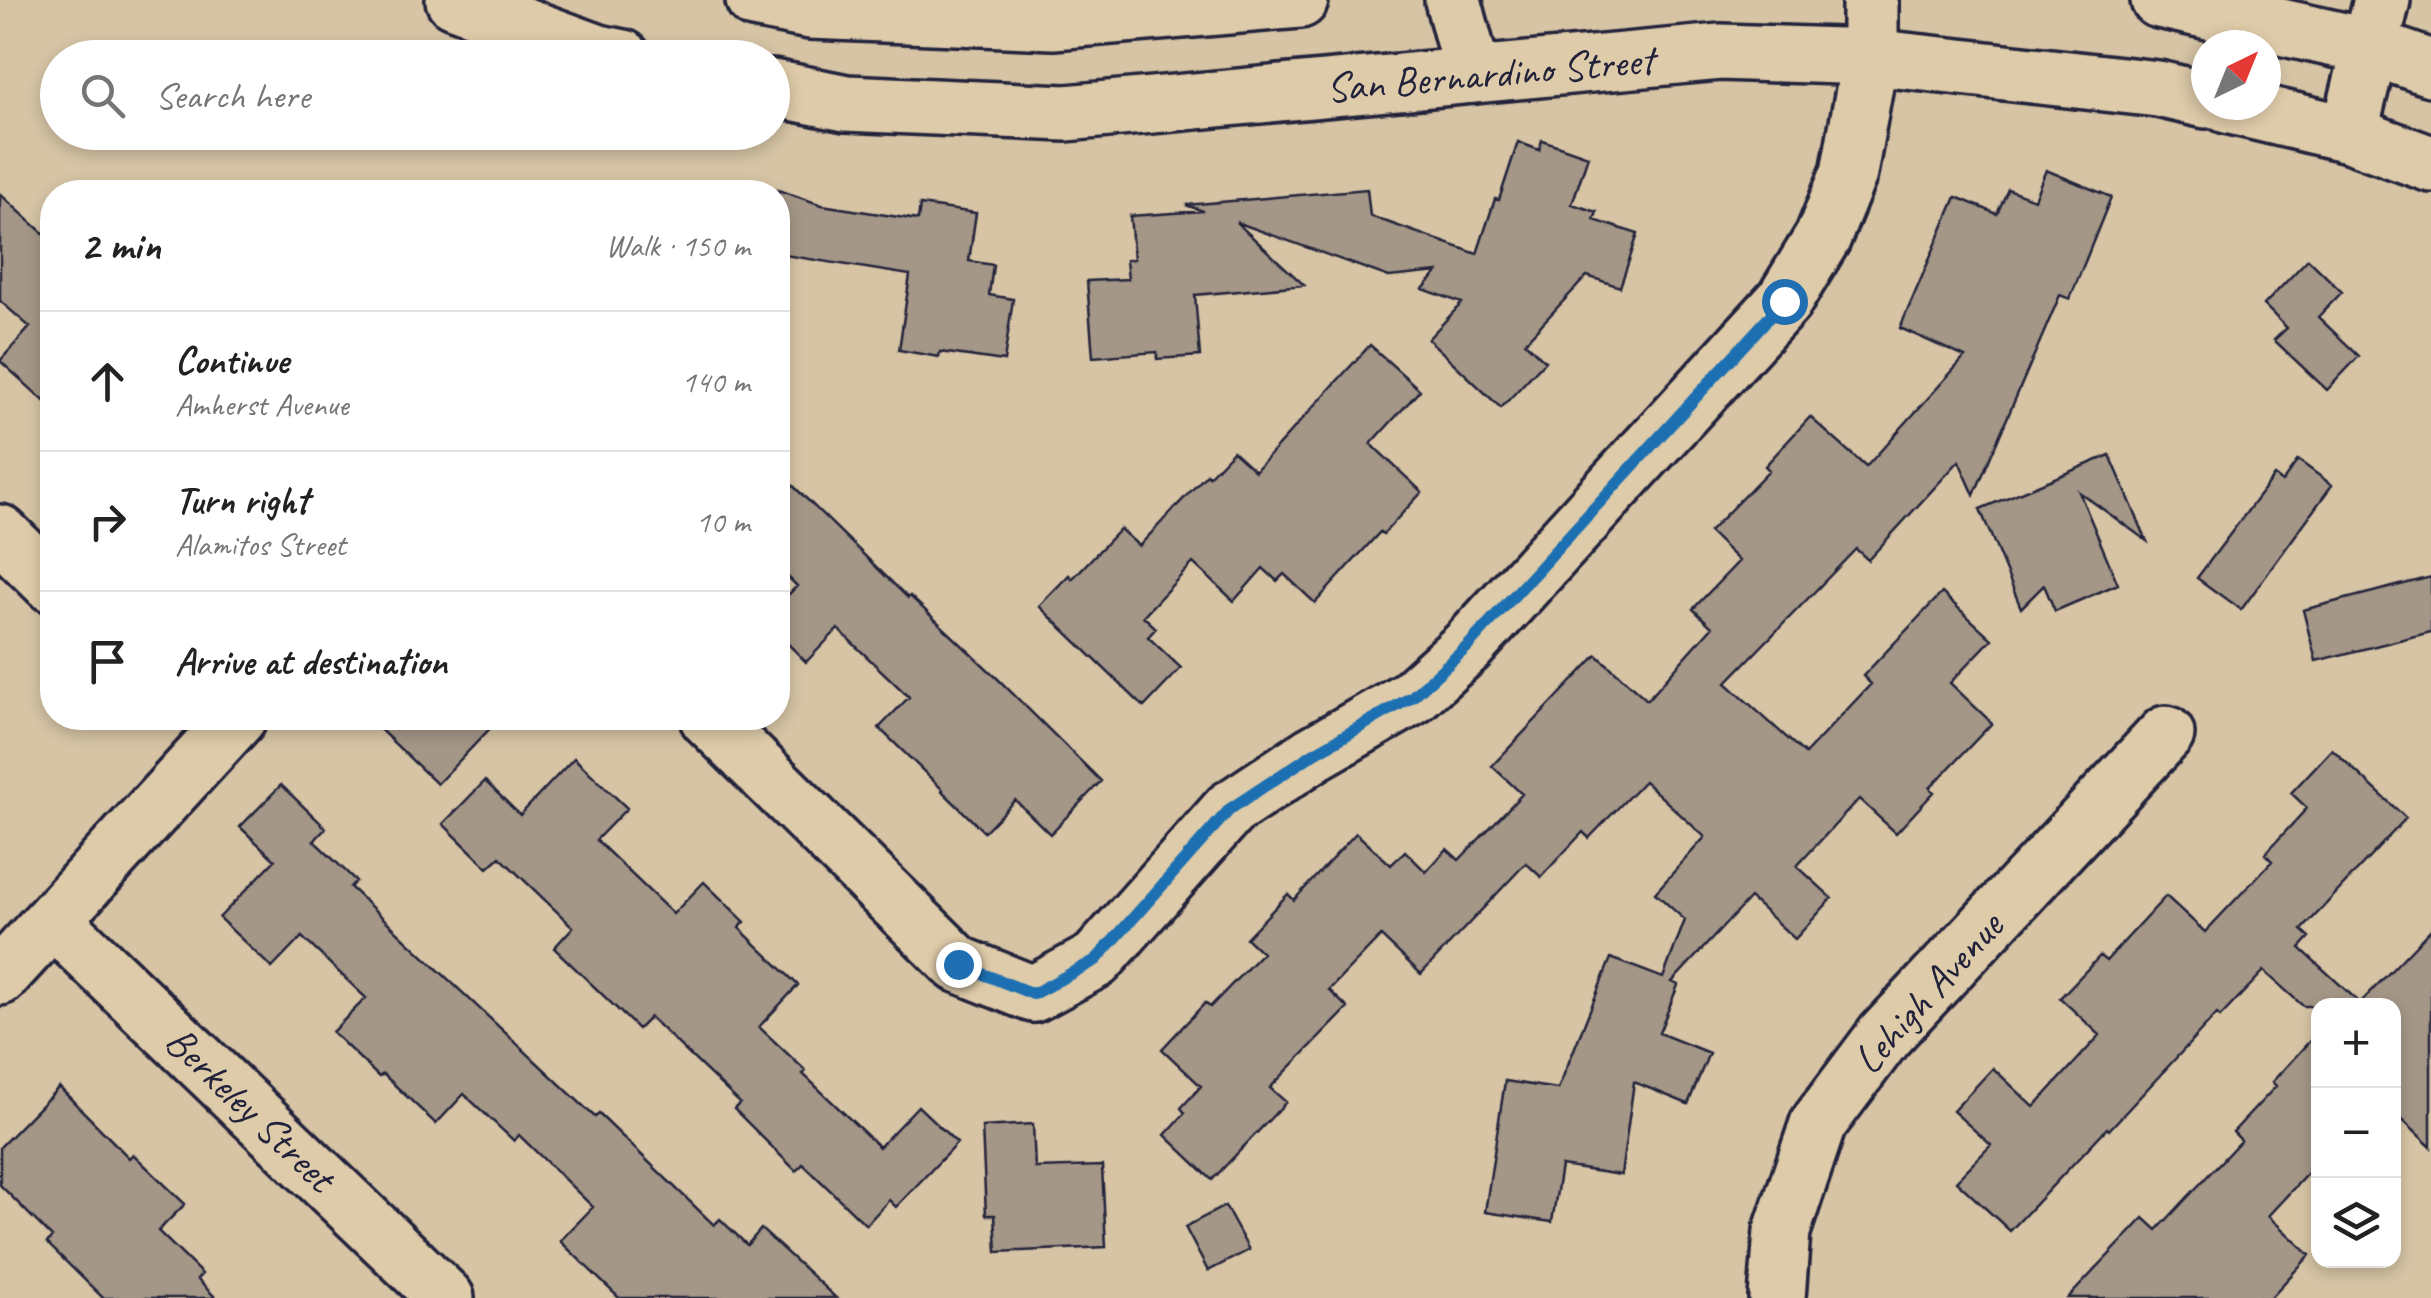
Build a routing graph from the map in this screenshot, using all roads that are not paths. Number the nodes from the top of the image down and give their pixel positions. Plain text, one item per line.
1 (454, 0) edge
2 (754, 0) edge
3 (1300, 0) edge
4 (1453, 0) edge
5 (1870, 0) edge
6 (2159, 0) edge
7 (2376, 23) edge
8 (563, 40) edge
9 (1870, 57) junction
10 (2431, 68) edge
11 (1472, 76) junction
12 (790, 92) edge
13 (2191, 97) edge
14 (2281, 118) edge
15 (2349, 134) junction
16 (2431, 164) edge
17 (0, 533) edge
18 (40, 572) edge
19 (210, 730) edge
20 (720, 730) edge
21 (2166, 734) dead end
22 (54, 920) junction
23 (0, 978) edge
24 (446, 1298) edge
25 (1777, 1298) edge

1 - 8 street
2 - 3 street
4 - 11 street
5 - 9 street
6 - 7 street
7 - 10 street
7 - 15 street
9 - 11 street, San Bernardino Street
9 - 13 street, San Bernardino Street
9 - 20 street
11 - 12 street, San Bernardino Street
14 - 15 street
15 - 16 street
17 - 18 street
19 - 22 street
21 - 25 street, Lehigh Avenue
22 - 23 street
22 - 24 street, Berkeley Street

